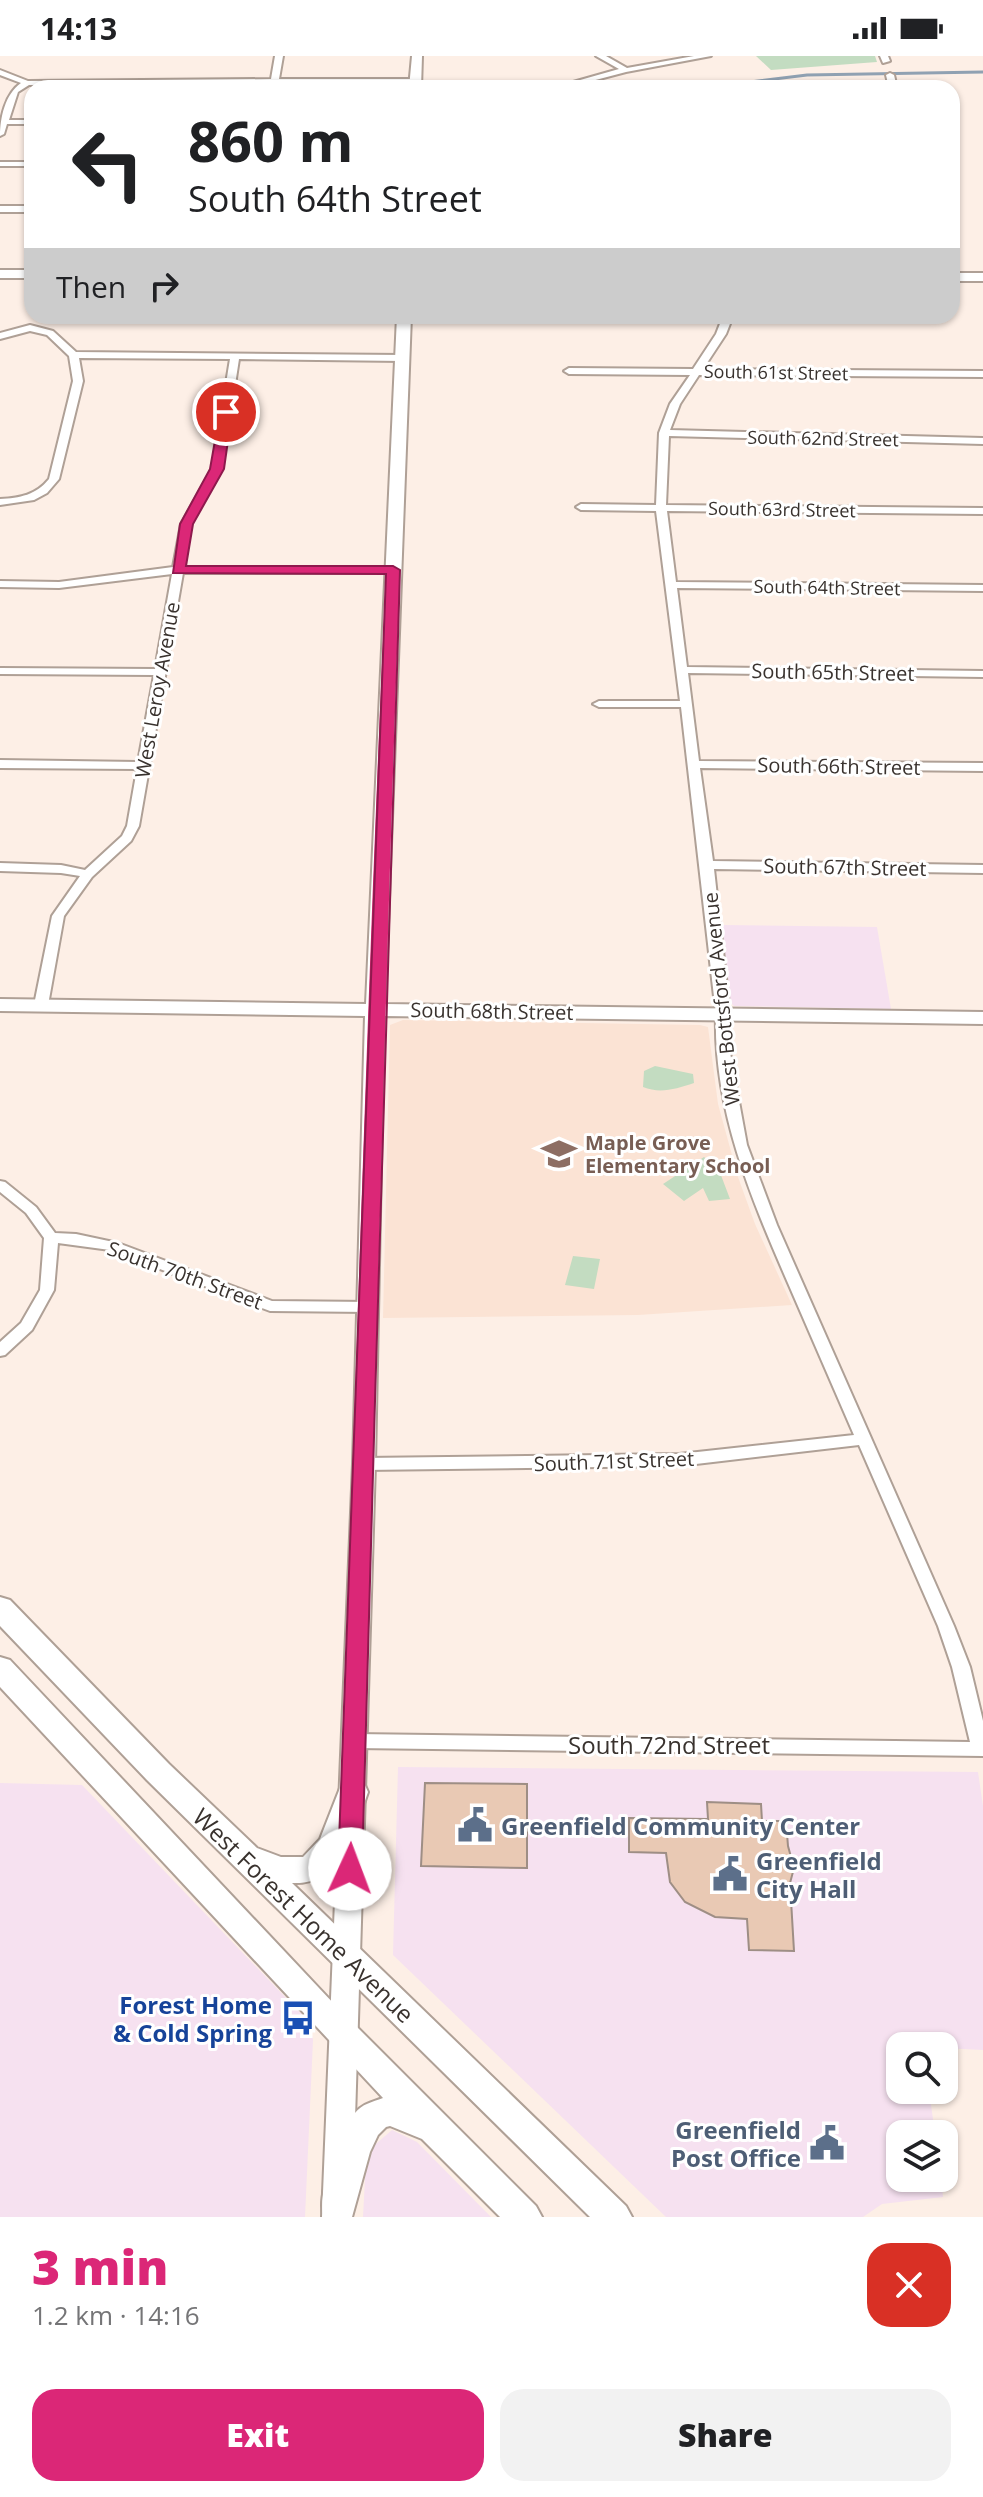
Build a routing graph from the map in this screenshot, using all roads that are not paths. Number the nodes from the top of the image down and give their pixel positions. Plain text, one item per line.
1 (279, 56) edge
2 (417, 56) edge
3 (600, 56) edge
4 (707, 56) edge
5 (626, 70) junction
6 (0, 72) edge
7 (890, 75) dead end
8 (276, 80) edge
9 (415, 80) edge
10 (587, 80) edge
11 (891, 80) edge
12 (24, 82) edge
13 (24, 85) edge
14 (4, 122) junction
15 (24, 122) edge
16 (0, 134) edge
17 (0, 164) edge
18 (24, 164) edge
19 (0, 209) edge
20 (24, 209) edge
21 (0, 266) edge
22 (24, 267) edge
23 (0, 274) edge
24 (24, 274) edge
25 (983, 277) edge
26 (960, 279) edge
27 (960, 280) edge
28 (983, 285) edge
29 (404, 324) edge
30 (725, 324) edge
31 (0, 336) edge
32 (74, 355) junction
33 (235, 356) junction
34 (403, 358) junction
35 (569, 371) dead end
36 (696, 372) junction
37 (983, 374) edge
38 (664, 433) junction
39 (983, 441) edge
40 (0, 502) edge
41 (581, 507) dead end
42 (661, 507) junction
43 (983, 511) edge
44 (178, 570) junction
45 (393, 570) junction
46 (0, 584) edge
47 (670, 585) junction
48 (983, 588) edge
49 (683, 670) junction
50 (0, 671) edge
51 (158, 672) junction
52 (983, 674) edge
53 (599, 704) dead end
54 (687, 704) junction
55 (0, 764) edge
56 (694, 764) junction
57 (144, 766) junction
58 (983, 767) edge
59 (707, 865) junction
60 (0, 867) edge
61 (983, 869) edge
62 (88, 874) junction
63 (0, 1005) edge
64 (41, 1005) junction
65 (375, 1010) junction
66 (723, 1014) junction
67 (983, 1018) edge
68 (0, 1185) edge
69 (51, 1238) junction
70 (369, 1307) junction
71 (0, 1351) edge
72 (863, 1439) junction
73 (364, 1464) junction
74 (0, 1608) edge
75 (0, 1668) edge
76 (355, 1741) junction
77 (982, 1749) edge
78 (353, 1792) junction
79 (240, 1853) junction
80 (346, 1957) junction
81 (342, 2035) junction
82 (433, 2129) junction
83 (338, 2214) edge
84 (524, 2217) edge
85 (614, 2217) edge

1 - 8 street
2 - 9 street
3 - 5 street
4 - 5 street
5 - 10 street
6 - 12 street
7 - 11 street
13 - 14 street
14 - 15 street
14 - 16 street
17 - 18 street
19 - 20 street
21 - 22 street
23 - 24 street
25 - 26 street
27 - 28 street
29 - 34 street
30 - 36 street, West Bottsford Avenue
31 - 32 street
32 - 33 street
32 - 40 street
33 - 34 street
33 - 44 street, West Leroy Avenue
34 - 45 street
35 - 36 street, South 61st Street
36 - 37 street, South 61st Street
36 - 38 street, West Bottsford Avenue
38 - 39 street, South 62nd Street
38 - 42 street, West Bottsford Avenue
41 - 42 street, South 63rd Street
42 - 43 street, South 63rd Street
42 - 47 street, West Bottsford Avenue
44 - 45 street
44 - 46 street
44 - 51 street, West Leroy Avenue
45 - 65 street
47 - 48 street, South 64th Street
47 - 49 street, West Bottsford Avenue
49 - 52 street, South 65th Street
49 - 54 street, West Bottsford Avenue
50 - 51 street
51 - 57 street, West Leroy Avenue
53 - 54 street
54 - 56 street, West Bottsford Avenue
55 - 57 street
56 - 58 street, South 66th Street
56 - 59 street, West Bottsford Avenue
57 - 62 street, West Leroy Avenue
59 - 61 street, South 67th Street
59 - 66 street, West Bottsford Avenue
60 - 62 street
62 - 64 street, West Leroy Avenue
63 - 64 street, South 68th Street
64 - 65 street, South 68th Street
65 - 66 street, South 68th Street
65 - 70 street
66 - 67 street, South 68th Street
66 - 72 street, West Bottsford Avenue
68 - 69 street
69 - 70 street, South 70th Street
69 - 71 street
70 - 73 street
72 - 73 street, South 71st Street
72 - 77 street, West Bottsford Avenue
73 - 76 street
74 - 79 main road, West Forest Home Avenue
75 - 81 main road
76 - 77 street, South 72nd Street
76 - 78 street
78 - 79 main road
78 - 80 street
79 - 80 main road, West Forest Home Avenue
80 - 81 street
80 - 85 main road, West Forest Home Avenue
81 - 82 main road
81 - 83 street
82 - 83 main road
82 - 84 main road

